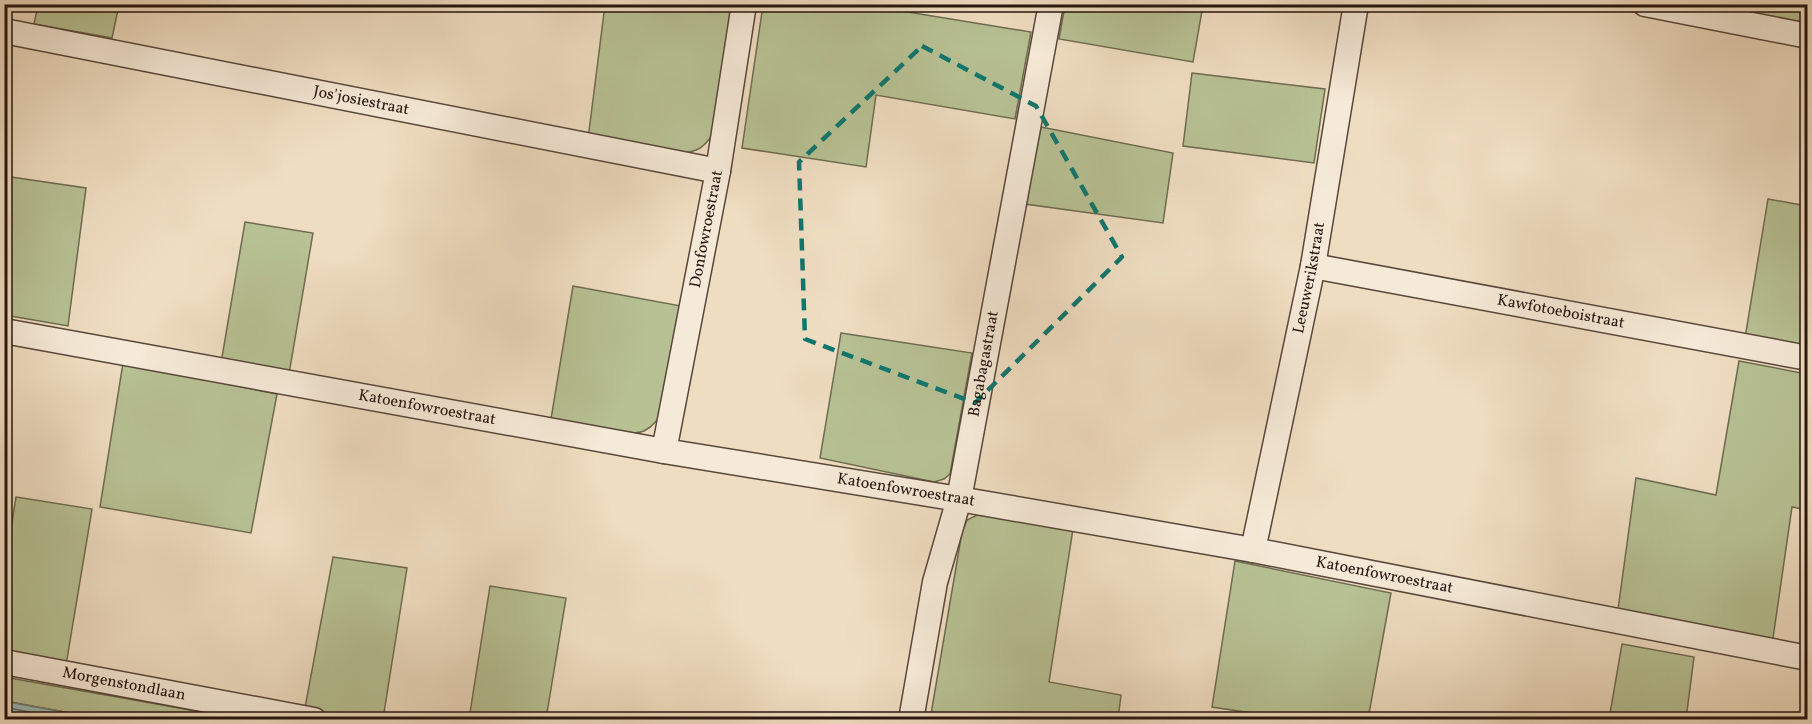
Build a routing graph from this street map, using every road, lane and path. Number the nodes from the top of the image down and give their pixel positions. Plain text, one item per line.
1 (744, 4) edge
2 (1051, 4) edge
3 (1356, 4) edge
4 (1645, 4) edge
5 (4, 31) edge
6 (1808, 36) edge
7 (718, 171) junction
8 (1313, 266) junction
9 (4, 331) edge
10 (1808, 358) edge
11 (664, 451) junction
12 (959, 499) junction
13 (1253, 550) junction
14 (1808, 658) edge
15 (4, 662) edge
16 (314, 720) edge
17 (911, 720) edge

1 - 7 street, Donfowroestraat
2 - 12 street, Bagabagastraat
3 - 8 street, Leeuwerikstraat
4 - 6 street
5 - 7 street, Jos'josiestraat
7 - 11 street, Donfowroestraat
8 - 10 street, Kawfotoeboistraat
8 - 13 street, Leeuwerikstraat
9 - 11 street, Katoenfowroestraat
11 - 12 street, Katoenfowroestraat
12 - 13 street, Katoenfowroestraat
12 - 17 street, Bagabagastraat
13 - 14 street, Katoenfowroestraat
15 - 16 street, Morgenstondlaan

